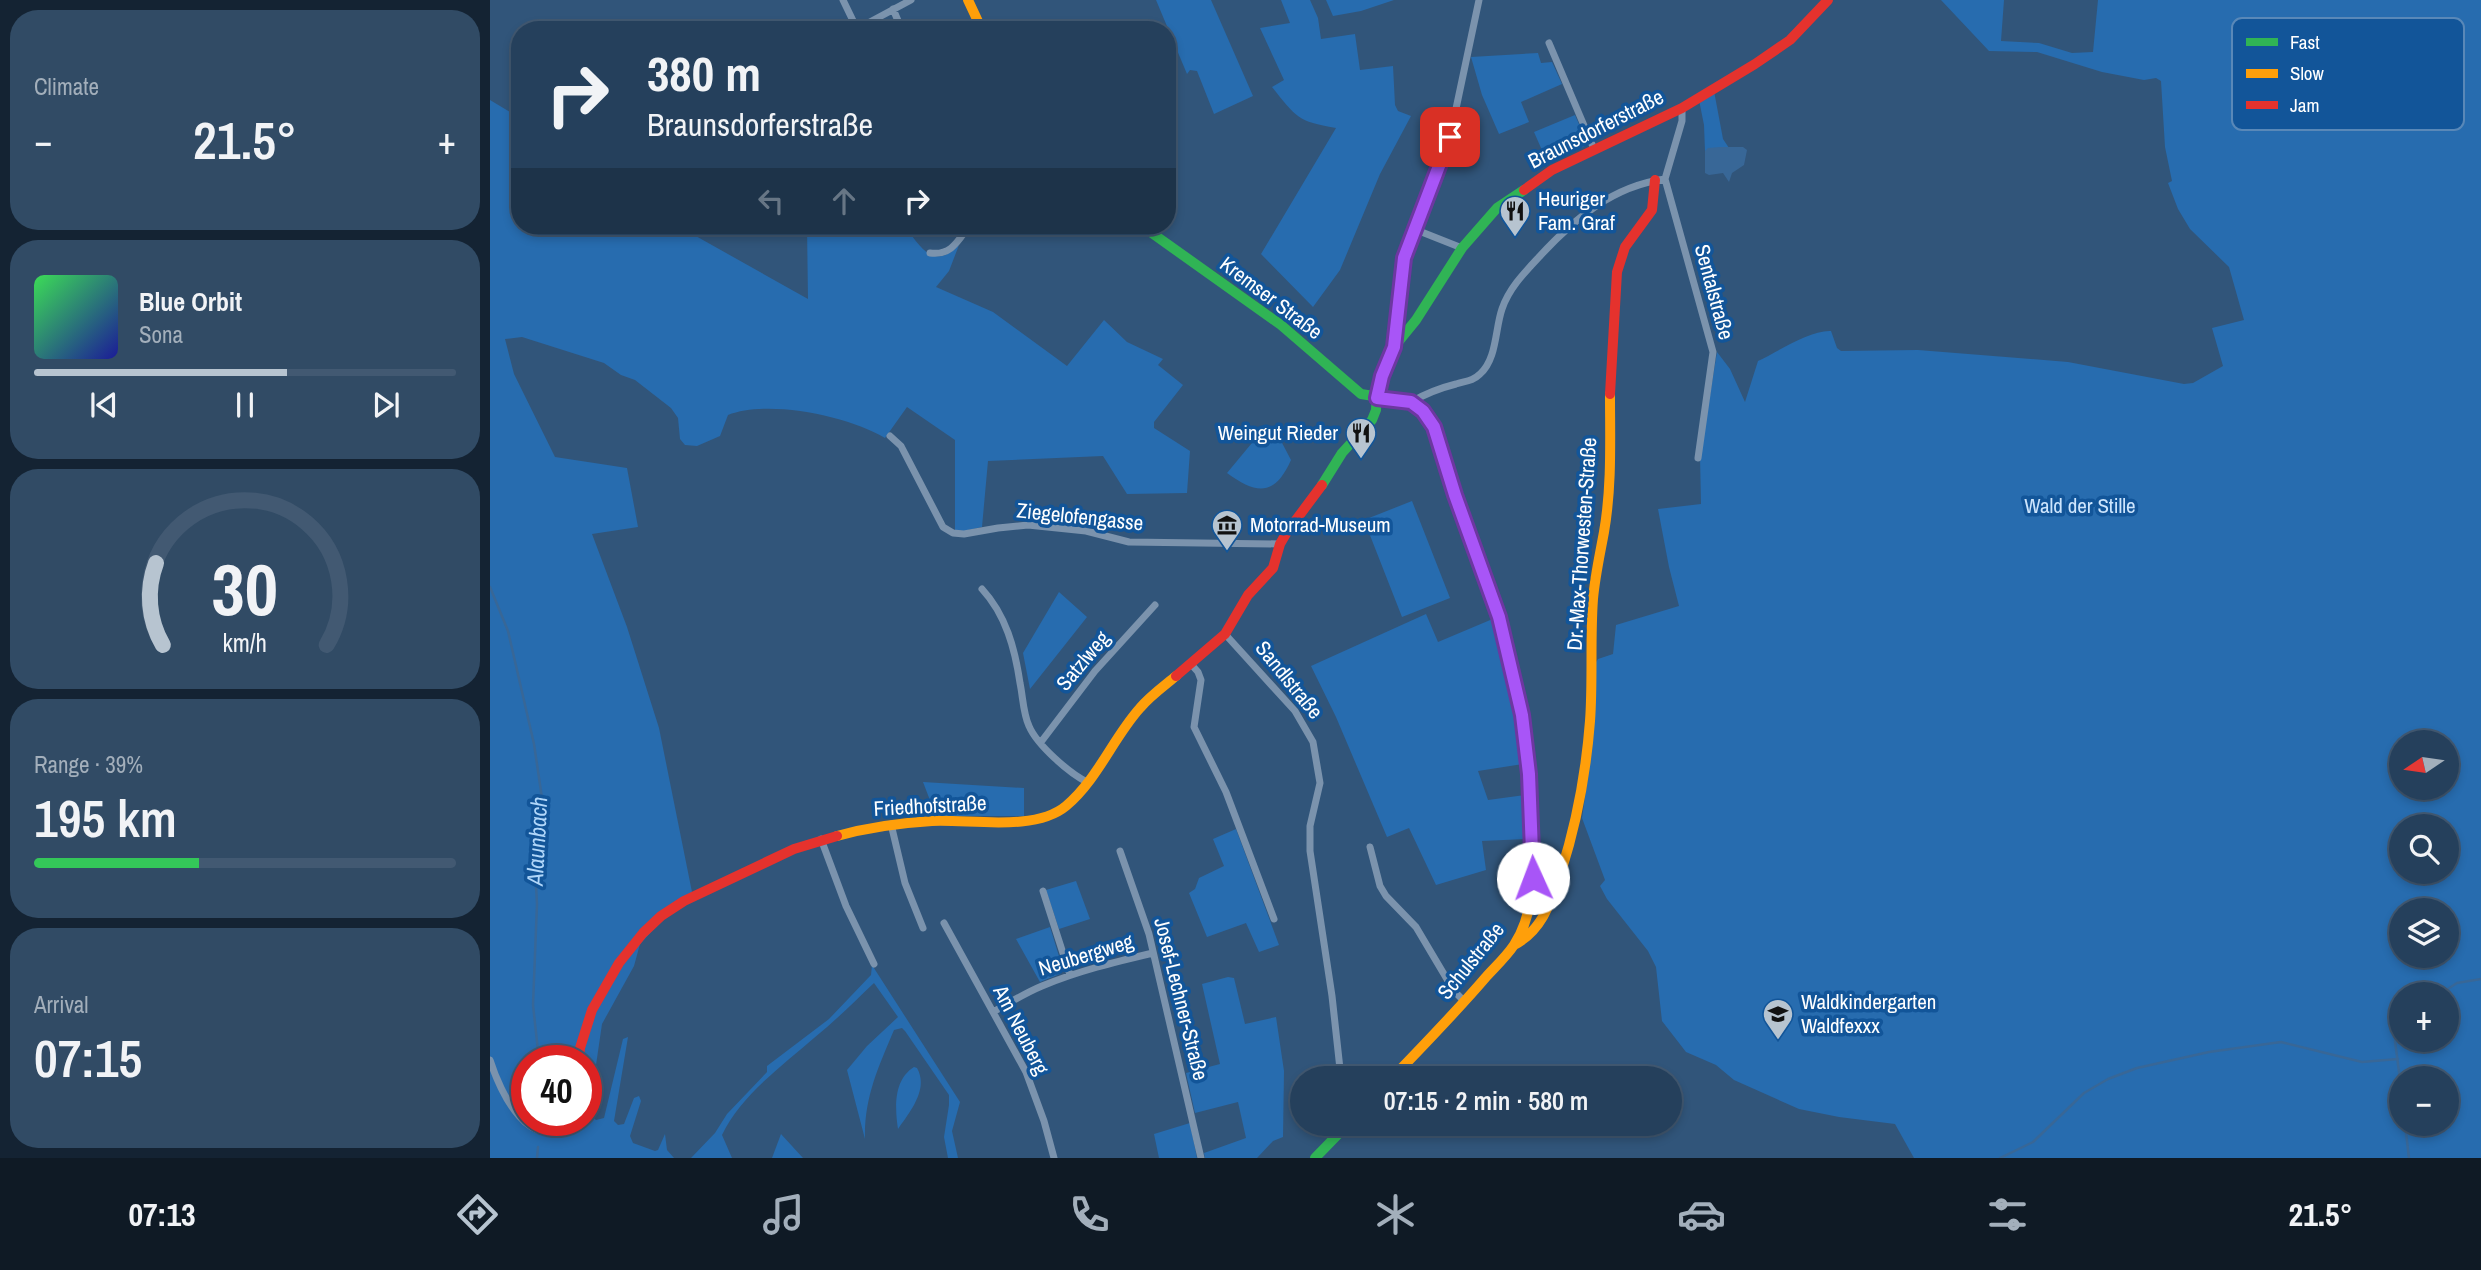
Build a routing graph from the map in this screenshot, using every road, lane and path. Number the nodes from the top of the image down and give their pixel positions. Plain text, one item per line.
1 (843, 0) edge
2 (911, 0) edge
3 (968, 0) edge
4 (1479, 0) edge
5 (1828, 0) edge
6 (892, 9) junction
7 (852, 21) edge
8 (870, 21) edge
9 (898, 21) edge
10 (978, 21) edge
11 (1549, 43) dead end
12 (1682, 108) junction
13 (1594, 149) junction
14 (1660, 179) junction
15 (1414, 229) junction
16 (962, 235) edge
17 (1155, 235) edge
18 (1462, 248) junction
19 (930, 253) dead end
20 (1394, 347) junction
21 (1377, 398) junction
22 (1411, 402) junction
23 (890, 436) dead end
24 (1698, 457) dead end
25 (1280, 544) junction
26 (982, 589) dead end
27 (1155, 605) dead end
28 (1225, 634) junction
29 (1190, 663) junction
30 (1041, 742) junction
31 (1087, 782) junction
32 (891, 824) junction
33 (821, 839) junction
34 (1370, 847) dead end
35 (1120, 851) dead end
36 (1042, 891) dead end
37 (1274, 919) dead end
38 (944, 923) dead end
39 (923, 928) dead end
40 (1514, 944) junction
41 (1153, 953) junction
42 (874, 964) dead end
43 (1070, 975) junction
44 (1465, 1002) junction
45 (993, 1012) junction
46 (581, 1045) edge
47 (490, 1060) edge
48 (1340, 1066) edge
49 (1404, 1066) edge
50 (511, 1106) edge
51 (1336, 1136) edge
52 (1054, 1158) edge
53 (1201, 1158) edge
54 (1315, 1158) edge

1 - 7 street
2 - 6 street
3 - 10 street
4 - 15 street
5 - 12 street, Braunsdorferstraße
6 - 8 street
6 - 9 street
11 - 13 street
12 - 13 street, Braunsdorferstraße
12 - 14 street, Dr.-Max-Thorwesten-Straße
13 - 18 street, Braunsdorferstraße
14 - 22 street
14 - 24 street, Sentalstraße
14 - 40 street, Dr.-Max-Thorwesten-Straße
15 - 18 street
15 - 20 street
16 - 19 street
17 - 21 street, Kremser Straße
18 - 20 street, Braunsdorferstraße
20 - 21 street, Braunsdorferstraße
21 - 22 street
21 - 25 street, Sandlstraße
22 - 40 street, Schulstraße
23 - 25 street, Ziegelofengasse
25 - 28 street, Sandlstraße
26 - 30 street, Satzlweg
27 - 30 street, Satzlweg
28 - 29 street, Friedhofstraße
28 - 48 street, Sandlstraße
29 - 31 street, Friedhofstraße
29 - 37 street
30 - 31 street, Satzlweg
31 - 32 street, Friedhofstraße
32 - 33 street, Friedhofstraße
32 - 39 street
33 - 42 street
33 - 46 street, Friedhofstraße
34 - 44 street
35 - 41 street, Josef-Lechner-Straße
36 - 43 street
38 - 45 street, Am Neuberg
40 - 44 street, Schulstraße
41 - 43 street, Neubergweg
41 - 53 street, Josef-Lechner-Straße
43 - 45 street, Neubergweg
44 - 49 street, Schulstraße
45 - 52 street, Am Neuberg
47 - 50 street
51 - 54 street

